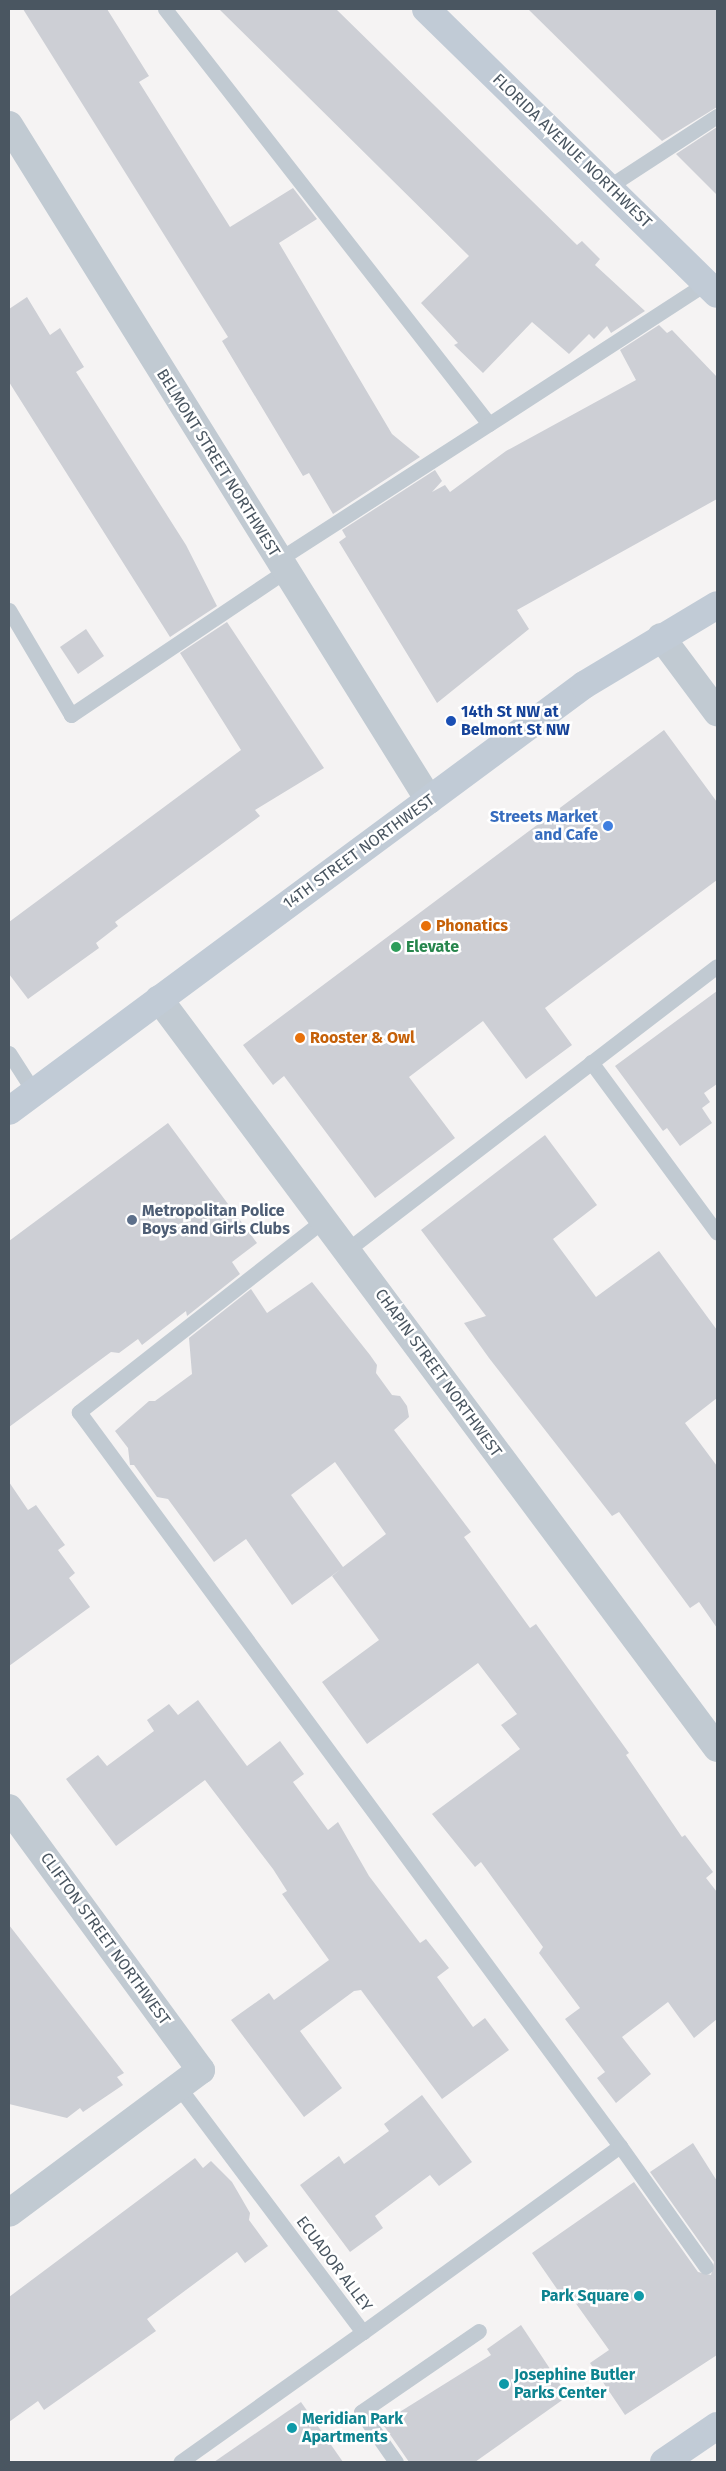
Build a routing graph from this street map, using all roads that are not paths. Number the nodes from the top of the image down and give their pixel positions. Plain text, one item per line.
1 (165, 9) edge
2 (426, 9) edge
3 (717, 116) edge
4 (9, 125) edge
5 (608, 187) junction
6 (712, 289) edge
7 (488, 424) junction
8 (282, 565) junction
9 (717, 605) edge
10 (9, 610) edge
11 (661, 637) junction
12 (717, 712) edge
13 (429, 800) junction
14 (717, 966) edge
15 (159, 999) junction
16 (9, 1053) edge
17 (591, 1062) junction
18 (34, 1092) junction
19 (9, 1111) edge
20 (325, 1219) junction
21 (717, 1233) edge
22 (347, 1250) junction
23 (717, 1748) edge
24 (9, 1808) edge
25 (178, 2086) junction
26 (620, 2146) junction
27 (9, 2213) edge
28 (706, 2267) dead end
29 (479, 2331) dead end
30 (363, 2332) junction
31 (717, 2426) edge
32 (180, 2462) edge
33 (396, 2462) edge
34 (664, 2462) edge

1 - 7 lane
2 - 5 main road, FLORIDA AVENUE NORTHWEST
3 - 5 lane
4 - 8 street, BELMONT STREET NORTHWEST
5 - 6 main road, FLORIDA AVENUE NORTHWEST
6 - 7 lane
7 - 8 lane
8 - 10 lane
8 - 13 street, BELMONT STREET NORTHWEST
9 - 11 main road, 14TH STREET NORTHWEST
11 - 12 street
11 - 13 main road, 14TH STREET NORTHWEST
13 - 15 main road, 14TH STREET NORTHWEST
14 - 17 lane
15 - 18 main road, 14TH STREET NORTHWEST
15 - 20 street, CHAPIN STREET NORTHWEST
16 - 18 lane
17 - 21 lane
17 - 22 lane
18 - 19 main road, 14TH STREET NORTHWEST
20 - 22 street, CHAPIN STREET NORTHWEST
20 - 26 lane
22 - 23 street, CHAPIN STREET NORTHWEST
24 - 25 street, CLIFTON STREET NORTHWEST
25 - 27 street
25 - 30 lane, ECUADOR ALLEY
26 - 28 lane
26 - 30 lane
29 - 33 lane
30 - 32 lane, ECUADOR ALLEY
31 - 34 main road

